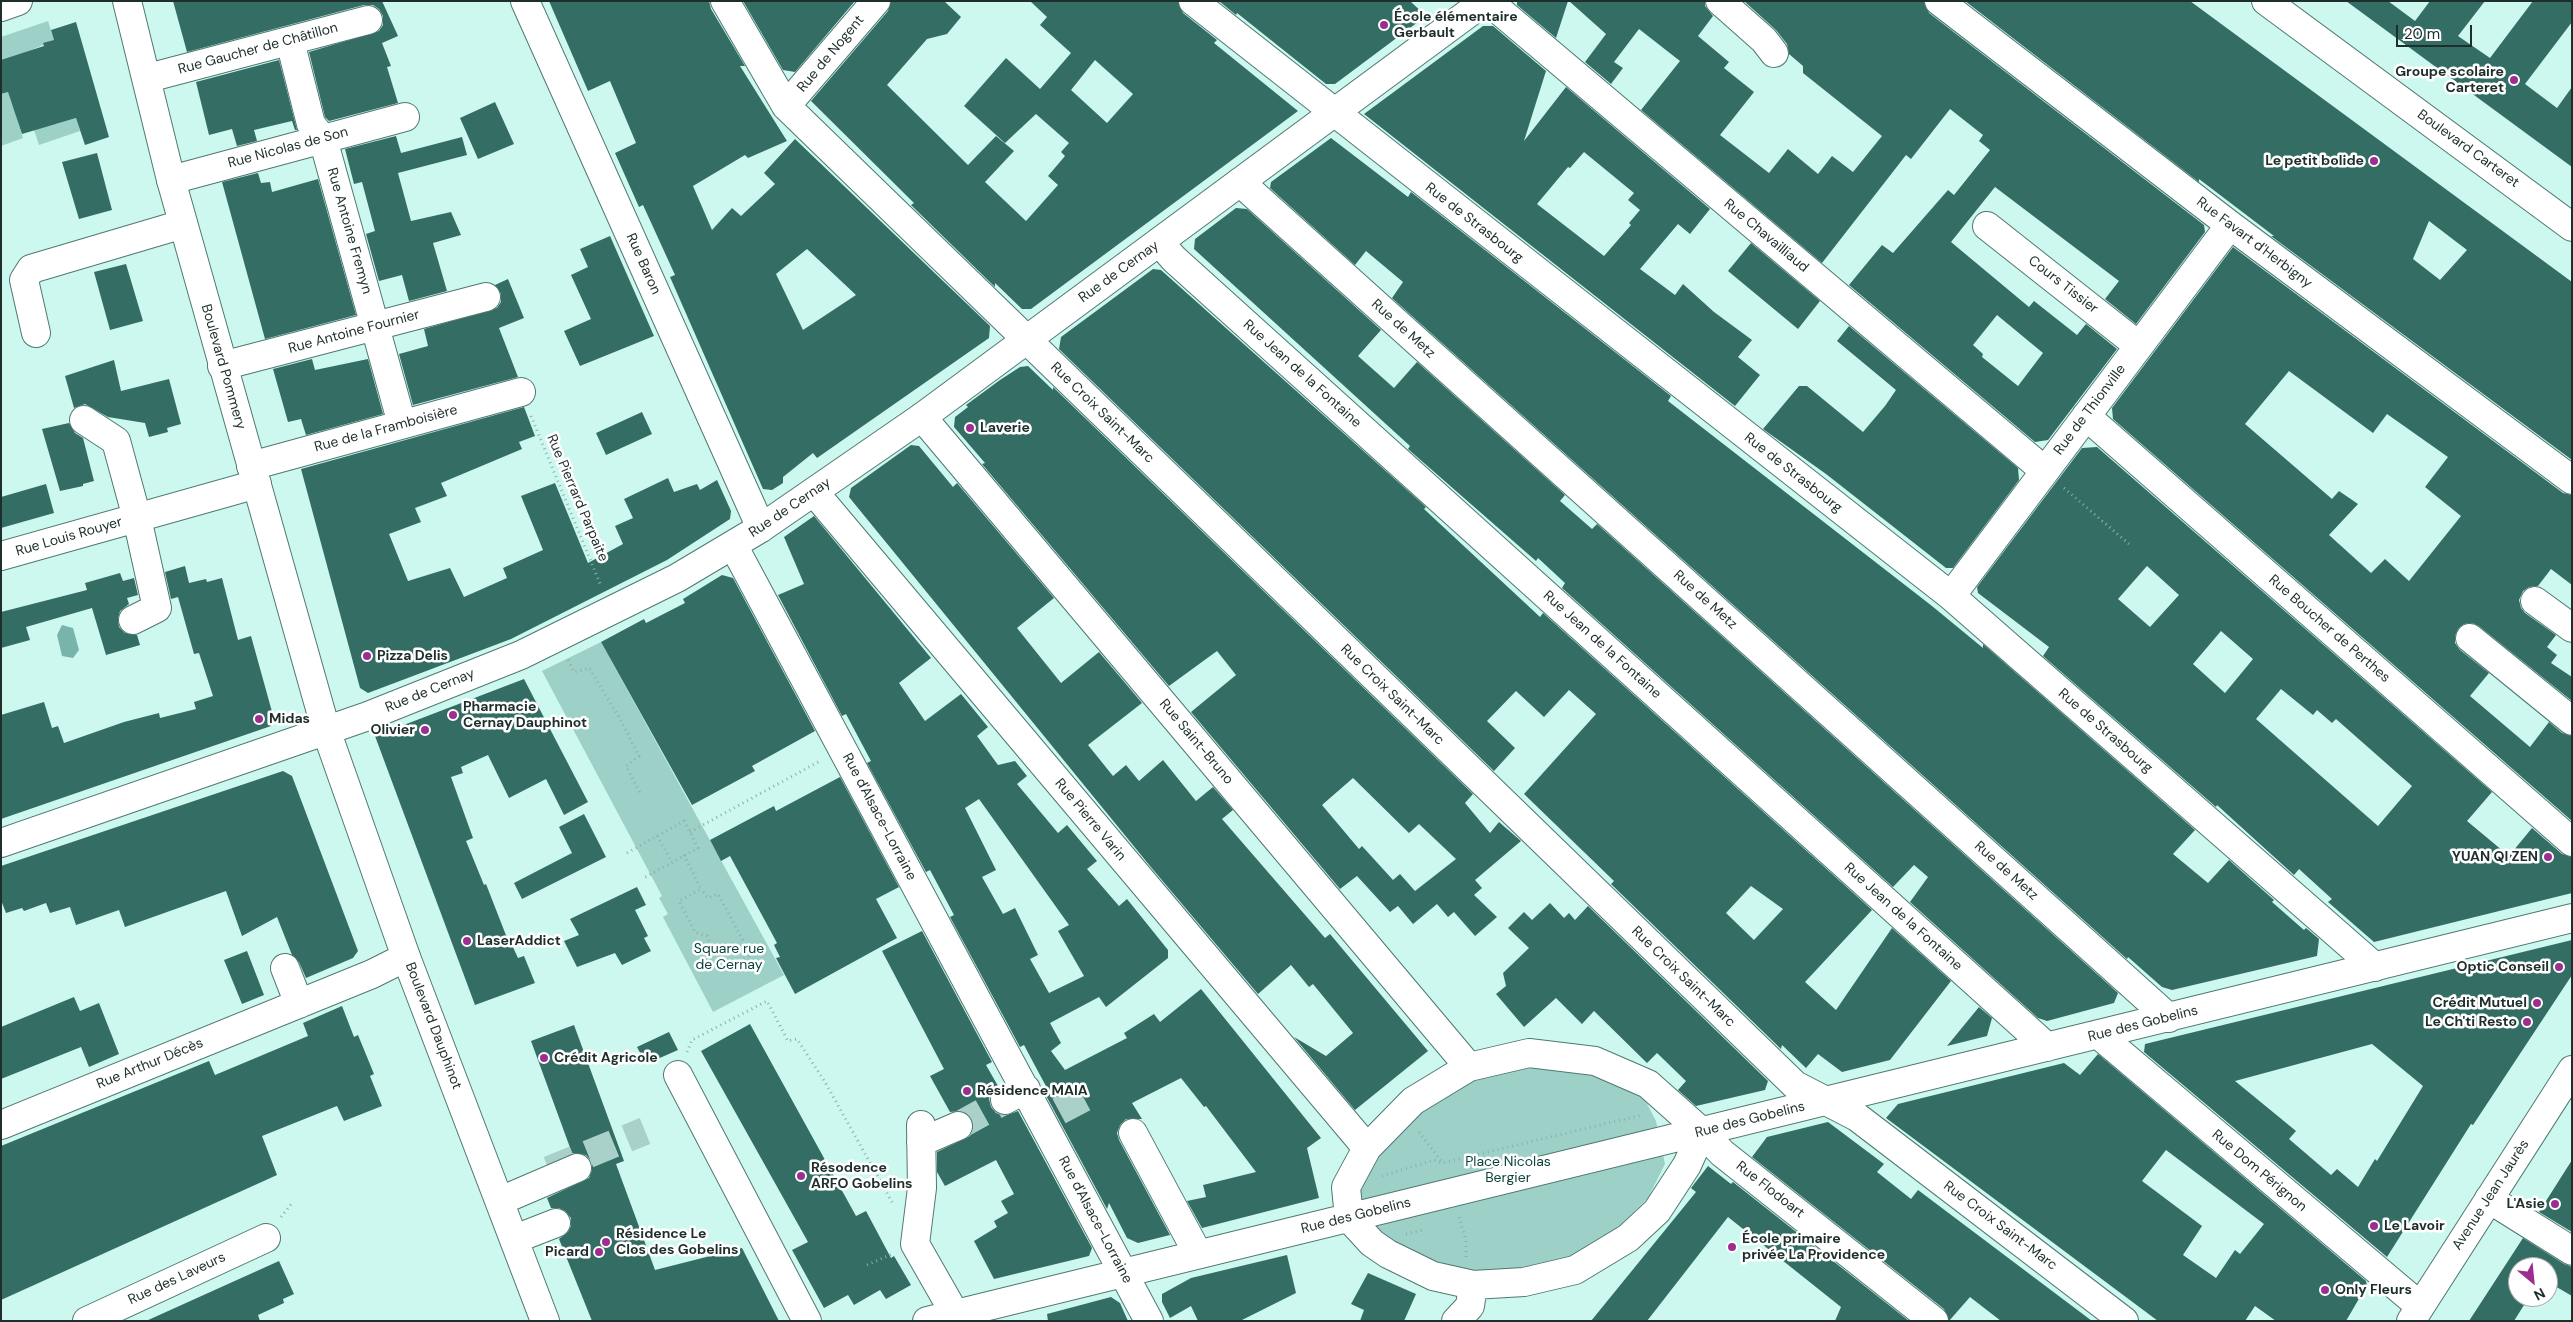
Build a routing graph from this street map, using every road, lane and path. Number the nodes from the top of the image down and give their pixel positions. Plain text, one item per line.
1 (18, 1) edge
2 (127, 1) edge
3 (525, 1) edge
4 (725, 1) edge
5 (876, 1) edge
6 (1193, 1) edge
7 (1486, 1) edge
8 (1720, 1) edge
9 (1939, 1) edge
10 (2266, 1) edge
11 (1, 7) edge
12 (368, 20) dead end
13 (290, 40) junction
14 (1774, 53) dead end
15 (148, 78) junction
16 (786, 106) junction
17 (1333, 113) junction
18 (404, 117) dead end
19 (323, 139) junction
20 (170, 180) junction
21 (1240, 182) junction
22 (183, 224) junction
23 (2230, 225) junction
24 (1987, 226) dead end
25 (2572, 227) edge
26 (1159, 242) junction
27 (486, 297) dead end
28 (375, 326) junction
29 (36, 333) dead end
30 (1026, 340) junction
31 (2139, 346) junction
32 (222, 366) junction
33 (521, 392) joint
34 (2086, 416) junction
35 (922, 417) junction
36 (84, 420) dead end
37 (402, 424) junction
38 (2044, 471) junction
39 (254, 475) junction
40 (2572, 480) edge
41 (814, 492) junction
42 (137, 518) junction
43 (761, 528) junction
44 (2129, 544) dead end
45 (733, 545) junction
46 (1, 556) edge
47 (1951, 596) junction
48 (2535, 601) dead end
49 (612, 612) junction
50 (134, 620) dead end
51 (2572, 628) edge
52 (2470, 638) dead end
53 (563, 654) dead end
54 (2572, 721) edge
55 (326, 730) junction
56 (843, 749) junction
57 (642, 795) dead end
58 (690, 832) junction
59 (657, 836) junction
60 (2572, 842) edge
61 (1, 843) edge
62 (627, 853) dead end
63 (684, 855) junction
64 (672, 862) junction
65 (642, 879) dead end
66 (701, 889) junction
67 (2572, 918) edge
68 (406, 957) junction
69 (2375, 966) junction
70 (285, 968) dead end
71 (299, 1004) junction
72 (2169, 1018) junction
73 (2098, 1035) junction
74 (2047, 1047) junction
75 (1469, 1067) junction
76 (2572, 1070) edge
77 (678, 1075) joint
78 (1829, 1101) junction
79 (1404, 1109) junction
80 (1675, 1109) junction
81 (1, 1125) edge
82 (958, 1126) tunnel mouth
83 (1702, 1132) junction
84 (1133, 1134) dead end
85 (1367, 1148) junction
86 (1442, 1163) junction
87 (577, 1168) tunnel mouth
88 (1452, 1192) junction
89 (2489, 1199) junction
90 (500, 1201) junction
91 (1347, 1207) junction
92 (896, 1210) dead end
93 (556, 1223) dead end
94 (266, 1238) dead end
95 (515, 1238) junction
96 (915, 1244) junction
97 (2572, 1251) edge
98 (1198, 1254) junction
99 (867, 1265) dead end
100 (1124, 1273) junction
101 (1473, 1303) edge
102 (955, 1314) junction
103 (2416, 1314) edge
104 (87, 1321) edge
105 (545, 1321) edge
106 (808, 1321) edge
107 (927, 1321) edge
108 (1149, 1321) edge
109 (1934, 1321) edge
110 (2124, 1321) edge

1 - 11 street
2 - 15 street, Boulevard Pommery
3 - 43 street, Rue Baron
4 - 16 street, Rue Croix Saint-Marc
5 - 16 street, Rue de Nogent
6 - 17 street, Rue de Strasbourg
7 - 17 street, Rue de Cernay
7 - 38 street, Rue Chavailliaud
8 - 14 street
9 - 23 street, Rue Favart d'Herbigny
10 - 25 street, Boulevard Carteret
12 - 13 street, Rue Gaucher de Châtillon
13 - 15 street, Rue Gaucher de Châtillon
13 - 19 street, Rue Antoine Fremyn
15 - 20 street, Boulevard Pommery
16 - 30 street, Rue Croix Saint-Marc
17 - 21 street, Rue de Cernay
17 - 47 street, Rue de Strasbourg
18 - 19 street, Rue Nicolas de Son
19 - 20 street, Rue Nicolas de Son
19 - 28 street, Rue Antoine Fremyn
20 - 22 street, Boulevard Pommery
21 - 26 street, Rue de Cernay
21 - 72 street, Rue de Metz
22 - 29 street
22 - 32 street, Boulevard Pommery
23 - 31 street, Rue de Thionville
23 - 40 street, Rue Favart d'Herbigny
24 - 31 street, Cours Tissier
26 - 30 street, Rue de Cernay
26 - 74 street, Rue Jean de la Fontaine
27 - 28 street, Rue Antoine Fournier
28 - 32 street, Rue Antoine Fournier
28 - 37 street, Rue Antoine Fremyn
30 - 35 street, Rue de Cernay
30 - 78 street, Rue Croix Saint-Marc
31 - 34 street, Rue de Thionville
32 - 39 street, Boulevard Pommery
33 - 37 street, Rue de la Framboisière
33 - 49 path, Rue Pierrard Parpaite
34 - 38 street, Rue de Thionville
34 - 60 street, Rue Boucher de Perthes
35 - 41 street, Rue de Cernay
35 - 75 street, Rue Saint-Bruno
36 - 42 street, Rue Louis Rouyer
37 - 39 street, Rue de la Framboisière
38 - 44 path
38 - 47 street, Rue de Thionville
39 - 42 street, Rue Louis Rouyer
39 - 55 street, Boulevard Pommery
41 - 43 street, Rue de Cernay
41 - 85 street, Rue Pierre Varin
42 - 46 street, Rue Louis Rouyer
42 - 50 street, Rue Louis Rouyer
43 - 45 street, Rue de Cernay
45 - 49 street, Rue de Cernay
45 - 56 street, Rue d'Alsace-Lorraine
47 - 69 street, Rue de Strasbourg
48 - 51 street
49 - 55 street, Rue de Cernay
52 - 54 street
53 - 57 path
55 - 61 street, Rue de Cernay
55 - 68 street, Boulevard Dauphinot
56 - 58 path
56 - 100 street, Rue d'Alsace-Lorraine
58 - 59 path
58 - 63 path
59 - 62 path
59 - 64 path
63 - 64 path
63 - 66 path
64 - 65 path
66 - 66 path
67 - 69 street, Rue des Gobelins
68 - 71 street, Rue Arthur Décès
68 - 90 street, Boulevard Dauphinot
69 - 72 street, Rue des Gobelins
70 - 71 street
71 - 81 street, Rue Arthur Décès
72 - 73 street, Rue des Gobelins
73 - 74 street, Rue des Gobelins
73 - 103 street, Rue Dom Pérignon
74 - 78 street, Rue des Gobelins
75 - 79 street
75 - 80 street
76 - 89 street, Avenue Jean Jaurès
77 - 92 path
77 - 106 street
78 - 83 street, Rue des Gobelins
78 - 110 street, Rue Croix Saint-Marc
79 - 85 street
79 - 86 path
80 - 83 street
80 - 86 path
82 - 96 street
83 - 88 street, Rue des Gobelins
83 - 101 street
83 - 109 street, Rue Flodoart
84 - 98 street
85 - 91 street
86 - 88 path
86 - 91 path
87 - 90 street
88 - 91 street, Rue des Gobelins
88 - 101 path
89 - 97 street
89 - 103 street, Avenue Jean Jaurès
90 - 95 street, Boulevard Dauphinot
91 - 98 street, Rue des Gobelins
91 - 101 street
93 - 95 street
94 - 104 street, Rue des Laveurs
95 - 105 street, Boulevard Dauphinot
96 - 99 path
96 - 102 street
98 - 100 street, Rue des Gobelins
100 - 102 street, Rue des Gobelins
100 - 108 street, Rue d'Alsace-Lorraine
102 - 107 street, Rue des Gobelins

